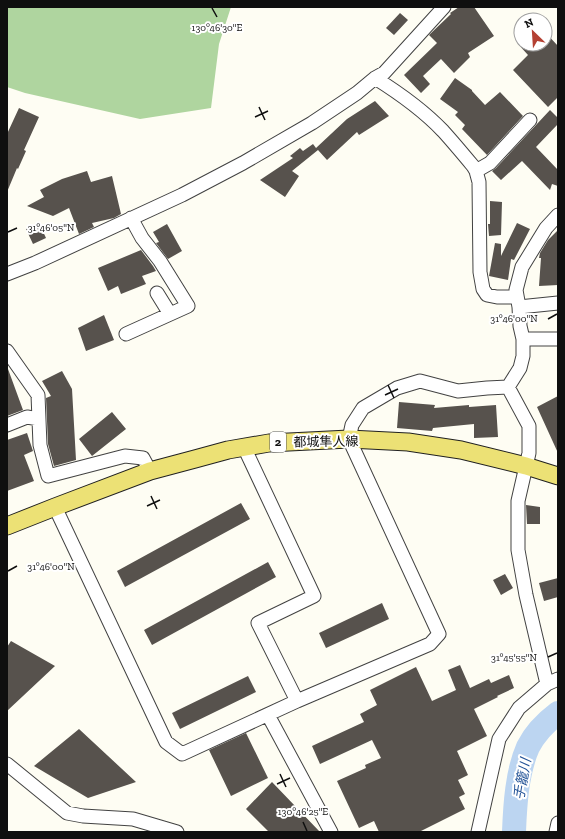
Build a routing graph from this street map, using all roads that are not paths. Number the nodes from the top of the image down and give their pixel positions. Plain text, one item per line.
1 (444, 7) edge
2 (375, 78) junction
3 (530, 120) dead end
4 (476, 171) junction
5 (558, 215) edge
6 (131, 218) junction
7 (7, 274) edge
8 (157, 293) dead end
9 (518, 302) junction
10 (558, 303) edge
11 (170, 314) junction
12 (126, 334) dead end
13 (523, 339) junction
14 (558, 339) edge
15 (7, 351) edge
16 (508, 387) junction
17 (39, 420) junction
18 (7, 425) edge
19 (349, 439) junction
20 (244, 447) junction
21 (526, 466) junction
22 (150, 471) junction
23 (558, 476) edge
24 (55, 507) junction
25 (7, 526) edge
26 (552, 682) edge
27 (297, 701) junction
28 (268, 715) junction
29 (7, 764) edge
30 (558, 823) edge
31 (177, 832) edge
32 (331, 832) edge
33 (478, 832) edge
34 (556, 832) edge

1 - 2 street
2 - 4 street
2 - 6 street
3 - 4 street
4 - 9 street
5 - 9 street
6 - 7 street
6 - 11 street
8 - 11 street
9 - 10 street
9 - 13 street
11 - 12 street
13 - 14 street
13 - 16 street
15 - 17 street
16 - 19 street
16 - 21 street
17 - 18 street
17 - 22 street
19 - 20 main road, 都城隼人線 / 2
19 - 21 main road, 都城隼人線 / 2
19 - 27 street
20 - 22 main road, 都城隼人線 / 2
20 - 27 street
21 - 23 main road, 都城隼人線 / 2
21 - 26 street
22 - 24 main road, 都城隼人線 / 2
24 - 25 main road, 都城隼人線 / 2
24 - 28 street
26 - 33 street
27 - 28 street
28 - 32 street
29 - 31 street
30 - 34 street

